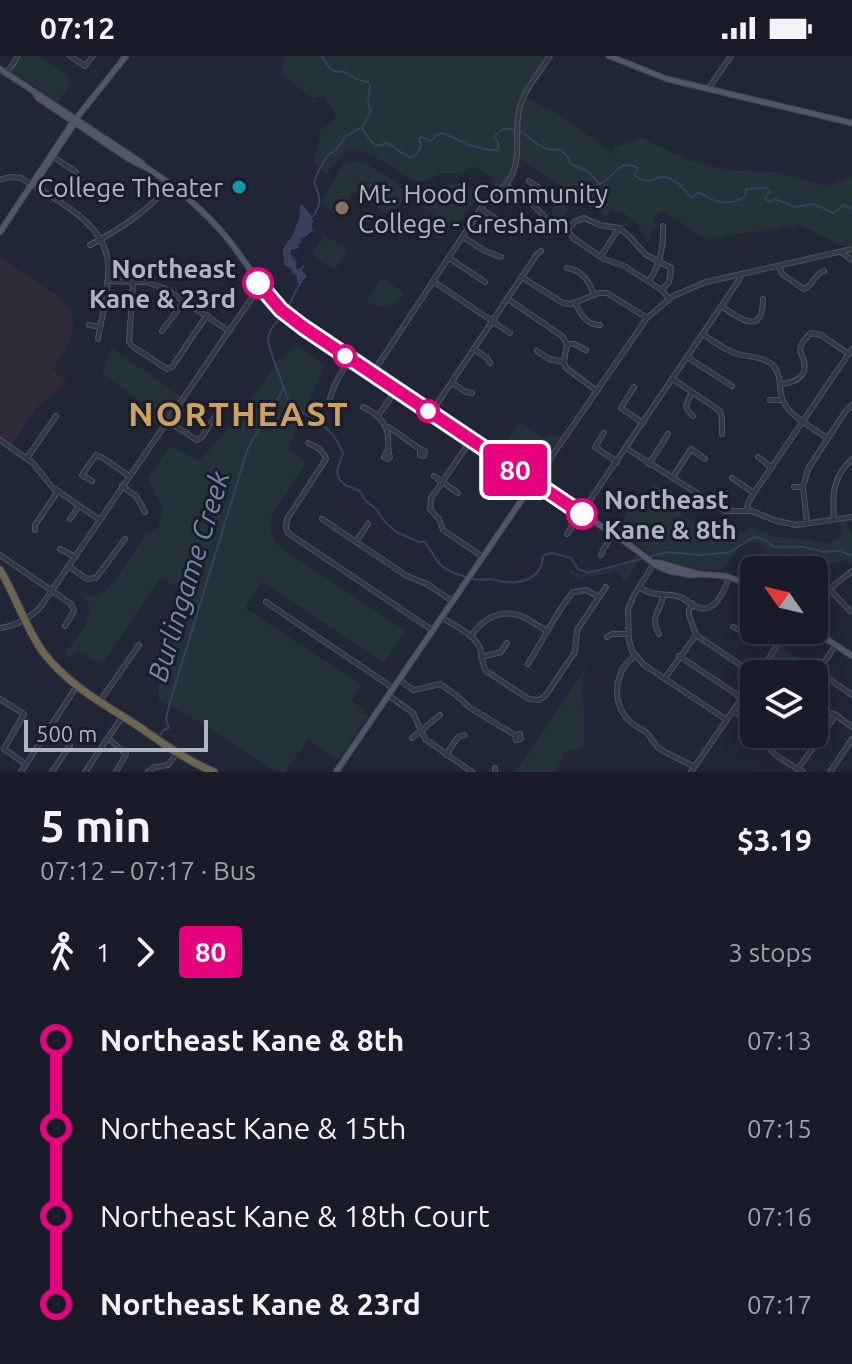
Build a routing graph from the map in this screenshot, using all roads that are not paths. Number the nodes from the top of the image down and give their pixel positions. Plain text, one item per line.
1 (18, 56) edge
2 (70, 56) edge
3 (93, 56) edge
4 (126, 56) edge
5 (550, 56) edge
6 (609, 56) edge
7 (731, 56) edge
8 (0, 69) edge
9 (6, 74) junction
10 (708, 89) junction
11 (76, 121) junction
12 (852, 123) edge
13 (53, 157) junction
14 (76, 172) dead end
15 (0, 180) edge
16 (529, 181) dead end
17 (169, 183) junction
18 (32, 185) junction
19 (505, 185) junction
20 (533, 204) junction
21 (481, 209) junction
22 (663, 226) dead end
23 (619, 228) junction
24 (567, 229) junction
25 (519, 231) dead end
26 (0, 232) edge
27 (463, 237) junction
28 (101, 239) junction
29 (90, 245) dead end
30 (852, 249) edge
31 (541, 251) dead end
32 (841, 252) junction
33 (601, 256) junction
34 (501, 257) dead end
35 (449, 258) junction
36 (852, 260) edge
37 (658, 263) junction
38 (779, 266) junction
39 (567, 268) dead end
40 (824, 271) dead end
41 (741, 274) junction
42 (522, 277) junction
43 (107, 281) junction
44 (433, 281) junction
45 (648, 281) junction
46 (133, 282) junction
47 (485, 282) dead end
48 (262, 288) junction
49 (662, 290) junction
50 (594, 295) junction
51 (508, 299) junction
52 (669, 299) junction
53 (763, 299) dead end
54 (185, 300) junction
55 (575, 303) junction
56 (721, 306) junction
57 (132, 307) junction
58 (141, 308) dead end
59 (207, 315) junction
60 (647, 318) junction
61 (493, 321) junction
62 (89, 325) dead end
63 (600, 325) dead end
64 (100, 327) junction
65 (162, 331) dead end
66 (229, 331) junction
67 (510, 333) dead end
68 (702, 334) junction
69 (98, 339) dead end
70 (567, 344) junction
71 (474, 349) junction
72 (586, 350) dead end
73 (537, 351) dead end
74 (850, 352) edge
75 (687, 357) junction
76 (350, 359) junction
77 (564, 362) junction
78 (490, 363) dead end
79 (372, 374) junction
80 (673, 379) junction
81 (452, 383) junction
82 (780, 384) junction
83 (732, 386) dead end
84 (634, 387) dead end
85 (396, 390) junction
86 (597, 391) junction
87 (692, 392) junction
88 (472, 393) dead end
89 (770, 400) dead end
90 (782, 400) junction
91 (852, 405) edge
92 (329, 406) dead end
93 (363, 407) dead end
94 (220, 409) dead end
95 (431, 413) junction
96 (56, 416) dead end
97 (378, 416) junction
98 (693, 416) dead end
99 (167, 421) junction
100 (804, 421) junction
101 (643, 423) junction
102 (385, 426) junction
103 (604, 433) dead end
104 (668, 434) dead end
105 (722, 434) dead end
106 (388, 435) junction
107 (400, 435) junction
108 (827, 438) junction
109 (0, 440) edge
110 (471, 440) junction
111 (308, 443) dead end
112 (626, 448) junction
113 (420, 449) dead end
114 (387, 451) dead end
115 (758, 457) dead end
116 (27, 458) junction
117 (705, 459) dead end
118 (852, 459) edge
119 (617, 462) junction
120 (649, 464) junction
121 (772, 468) junction
122 (129, 476) junction
123 (434, 476) dead end
124 (672, 478) junction
125 (732, 478) dead end
126 (92, 481) dead end
127 (442, 482) junction
128 (534, 482) junction
129 (122, 486) junction
130 (794, 487) dead end
131 (803, 487) junction
132 (58, 491) junction
133 (458, 493) dead end
134 (754, 493) junction
135 (704, 500) junction
136 (79, 506) junction
137 (698, 509) dead end
138 (747, 511) junction
139 (145, 512) dead end
140 (582, 514) junction
141 (852, 517) edge
142 (70, 519) dead end
143 (322, 519) dead end
144 (834, 519) junction
145 (100, 520) junction
146 (807, 523) junction
147 (368, 524) dead end
148 (35, 530) dead end
149 (567, 534) dead end
150 (613, 534) junction
151 (125, 539) dead end
152 (356, 542) junction
153 (60, 549) dead end
154 (0, 555) edge
155 (601, 555) dead end
156 (75, 557) junction
157 (483, 557) junction
158 (655, 562) junction
159 (68, 566) junction
160 (0, 570) edge
161 (852, 571) edge
162 (729, 577) junction
163 (740, 583) edge
164 (606, 587) dead end
165 (639, 587) junction
166 (828, 589) edge
167 (52, 591) junction
168 (828, 592) edge
169 (663, 596) junction
170 (599, 597) junction
171 (452, 601) junction
172 (266, 602) dead end
173 (693, 604) junction
174 (852, 612) edge
175 (441, 617) junction
176 (24, 619) junction
177 (65, 626) dead end
178 (733, 627) dead end
179 (0, 628) edge
180 (432, 630) junction
181 (548, 631) junction
182 (740, 631) edge
183 (628, 634) junction
184 (659, 634) dead end
185 (696, 635) junction
186 (470, 637) junction
187 (607, 637) dead end
188 (828, 640) edge
189 (507, 643) dead end
190 (139, 645) dead end
191 (836, 645) junction
192 (635, 656) junction
193 (679, 656) junction
194 (852, 656) edge
195 (481, 657) junction
196 (826, 660) edge
197 (528, 664) dead end
198 (740, 664) edge
199 (665, 678) junction
200 (828, 678) edge
201 (399, 680) junction
202 (77, 686) junction
203 (393, 688) junction
204 (388, 695) junction
205 (852, 695) edge
206 (740, 697) edge
207 (0, 699) edge
208 (100, 701) junction
209 (740, 701) edge
210 (733, 711) junction
211 (828, 713) edge
212 (440, 715) dead end
213 (836, 715) junction
214 (122, 716) junction
215 (740, 716) edge
216 (727, 720) junction
217 (828, 726) edge
218 (852, 727) edge
219 (48, 730) junction
220 (420, 730) junction
221 (464, 735) dead end
222 (515, 735) dead end
223 (108, 738) junction
224 (412, 738) dead end
225 (852, 739) edge
226 (768, 748) edge
227 (813, 748) edge
228 (177, 753) junction
229 (446, 755) junction
230 (25, 763) junction
231 (693, 770) edge
232 (800, 771) edge
233 (21, 772) edge
234 (52, 772) edge
235 (85, 772) edge
236 (116, 772) edge
237 (148, 772) edge
238 (214, 772) edge
239 (336, 772) edge
240 (472, 772) edge
241 (830, 772) edge

1 - 9 street
2 - 3 street
4 - 11 main road
5 - 19 street
6 - 10 main road
7 - 10 street
8 - 9 main road
9 - 11 main road
10 - 12 main road
11 - 13 main road
11 - 17 main road
11 - 18 main road
13 - 14 street
13 - 18 main road
15 - 18 street
16 - 20 street
17 - 28 street
17 - 48 main road
18 - 26 main road
18 - 28 street
19 - 20 street
19 - 21 street
20 - 24 street
21 - 25 street
21 - 27 street
22 - 37 street
23 - 24 street
23 - 33 street
23 - 37 street
24 - 33 street
27 - 34 street
27 - 35 street
28 - 29 street
28 - 43 street
30 - 32 street
31 - 42 street
32 - 36 street
32 - 38 street
33 - 45 street
35 - 44 street
35 - 47 street
37 - 45 street
37 - 49 street
38 - 40 street
38 - 41 street
39 - 50 street
41 - 52 street
41 - 56 street
42 - 51 street
42 - 55 street
43 - 46 street
43 - 64 street
44 - 61 street
44 - 79 street
45 - 49 street
46 - 54 street
46 - 57 street
48 - 66 street
48 - 76 main road
49 - 52 street
50 - 55 street
50 - 60 street
51 - 61 street
51 - 70 street
52 - 60 street
53 - 56 street
54 - 59 street
54 - 65 street
55 - 63 street
56 - 68 street
57 - 58 street
57 - 59 street
59 - 66 street
60 - 86 street
61 - 67 street
61 - 71 street
62 - 64 street
64 - 69 street
66 - 99 street
68 - 75 street
68 - 82 street
70 - 72 street
70 - 77 street
71 - 78 street
71 - 81 street
73 - 77 street
74 - 82 street
74 - 100 street
75 - 80 street
75 - 83 street
76 - 79 main road
76 - 92 street
77 - 86 street
79 - 85 main road
80 - 87 street
80 - 101 street
81 - 88 street
81 - 95 street
82 - 90 street
84 - 101 street
85 - 95 main road
85 - 97 street
86 - 128 street
87 - 98 street
87 - 105 street
89 - 90 street
90 - 100 street
91 - 108 street
93 - 97 street
94 - 99 street
95 - 110 main road
96 - 116 street
97 - 102 street
99 - 122 street
100 - 108 street
100 - 121 street
101 - 112 street
102 - 106 street
102 - 107 street
103 - 119 street
104 - 120 street
106 - 107 street
106 - 114 street
107 - 113 street
108 - 131 street
109 - 116 street
110 - 127 street
110 - 128 main road
111 - 180 street
112 - 119 street
112 - 120 street
115 - 121 street
116 - 132 street
117 - 124 street
118 - 144 street
119 - 140 street
120 - 124 street
121 - 134 street
122 - 126 street
122 - 129 street
123 - 127 street
124 - 135 street
125 - 134 street
127 - 133 street
127 - 157 street
128 - 140 main road
128 - 157 main road
129 - 139 street
129 - 145 street
130 - 131 street
131 - 146 street
132 - 136 street
132 - 148 street
134 - 138 street
135 - 137 street
135 - 138 street
136 - 142 street
136 - 145 street
138 - 146 street
140 - 149 street
140 - 150 main road
141 - 144 street
143 - 152 street
144 - 146 street
145 - 156 street
147 - 152 street
150 - 155 street
150 - 158 main road
151 - 159 street
152 - 171 street
153 - 156 street
154 - 167 street
156 - 159 street
157 - 171 main road
158 - 162 main road
158 - 165 street
159 - 167 street
160 - 176 highway
161 - 166 street
162 - 163 main road
162 - 173 street
164 - 170 street
165 - 169 street
165 - 183 street
167 - 176 street
167 - 177 street
168 - 174 street
169 - 173 street
169 - 184 street
170 - 181 street
170 - 195 street
171 - 175 main road
172 - 203 street
173 - 185 street
175 - 180 main road
175 - 186 street
176 - 179 street
176 - 202 highway
178 - 182 street
180 - 201 main road
181 - 186 street
181 - 197 street
183 - 187 street
183 - 192 street
185 - 193 street
185 - 198 street
186 - 195 street
188 - 191 main road
189 - 195 street
190 - 208 street
191 - 194 main road
191 - 196 street
192 - 199 street
192 - 231 street
193 - 199 street
193 - 206 street
199 - 216 street
200 - 205 street
201 - 203 main road
201 - 222 street
202 - 208 highway
202 - 219 street
203 - 204 main road
204 - 220 street
204 - 239 main road
207 - 230 street
208 - 214 highway
209 - 210 street
210 - 215 street
210 - 216 street
211 - 213 street
212 - 220 street
213 - 217 street
213 - 218 street
214 - 223 street
214 - 228 highway
216 - 231 street
219 - 230 street
219 - 234 street
220 - 224 street
220 - 229 street
221 - 229 street
223 - 235 street
223 - 236 street
225 - 241 street
226 - 232 street
227 - 232 street
228 - 237 street
228 - 238 highway
229 - 240 street
230 - 233 street

